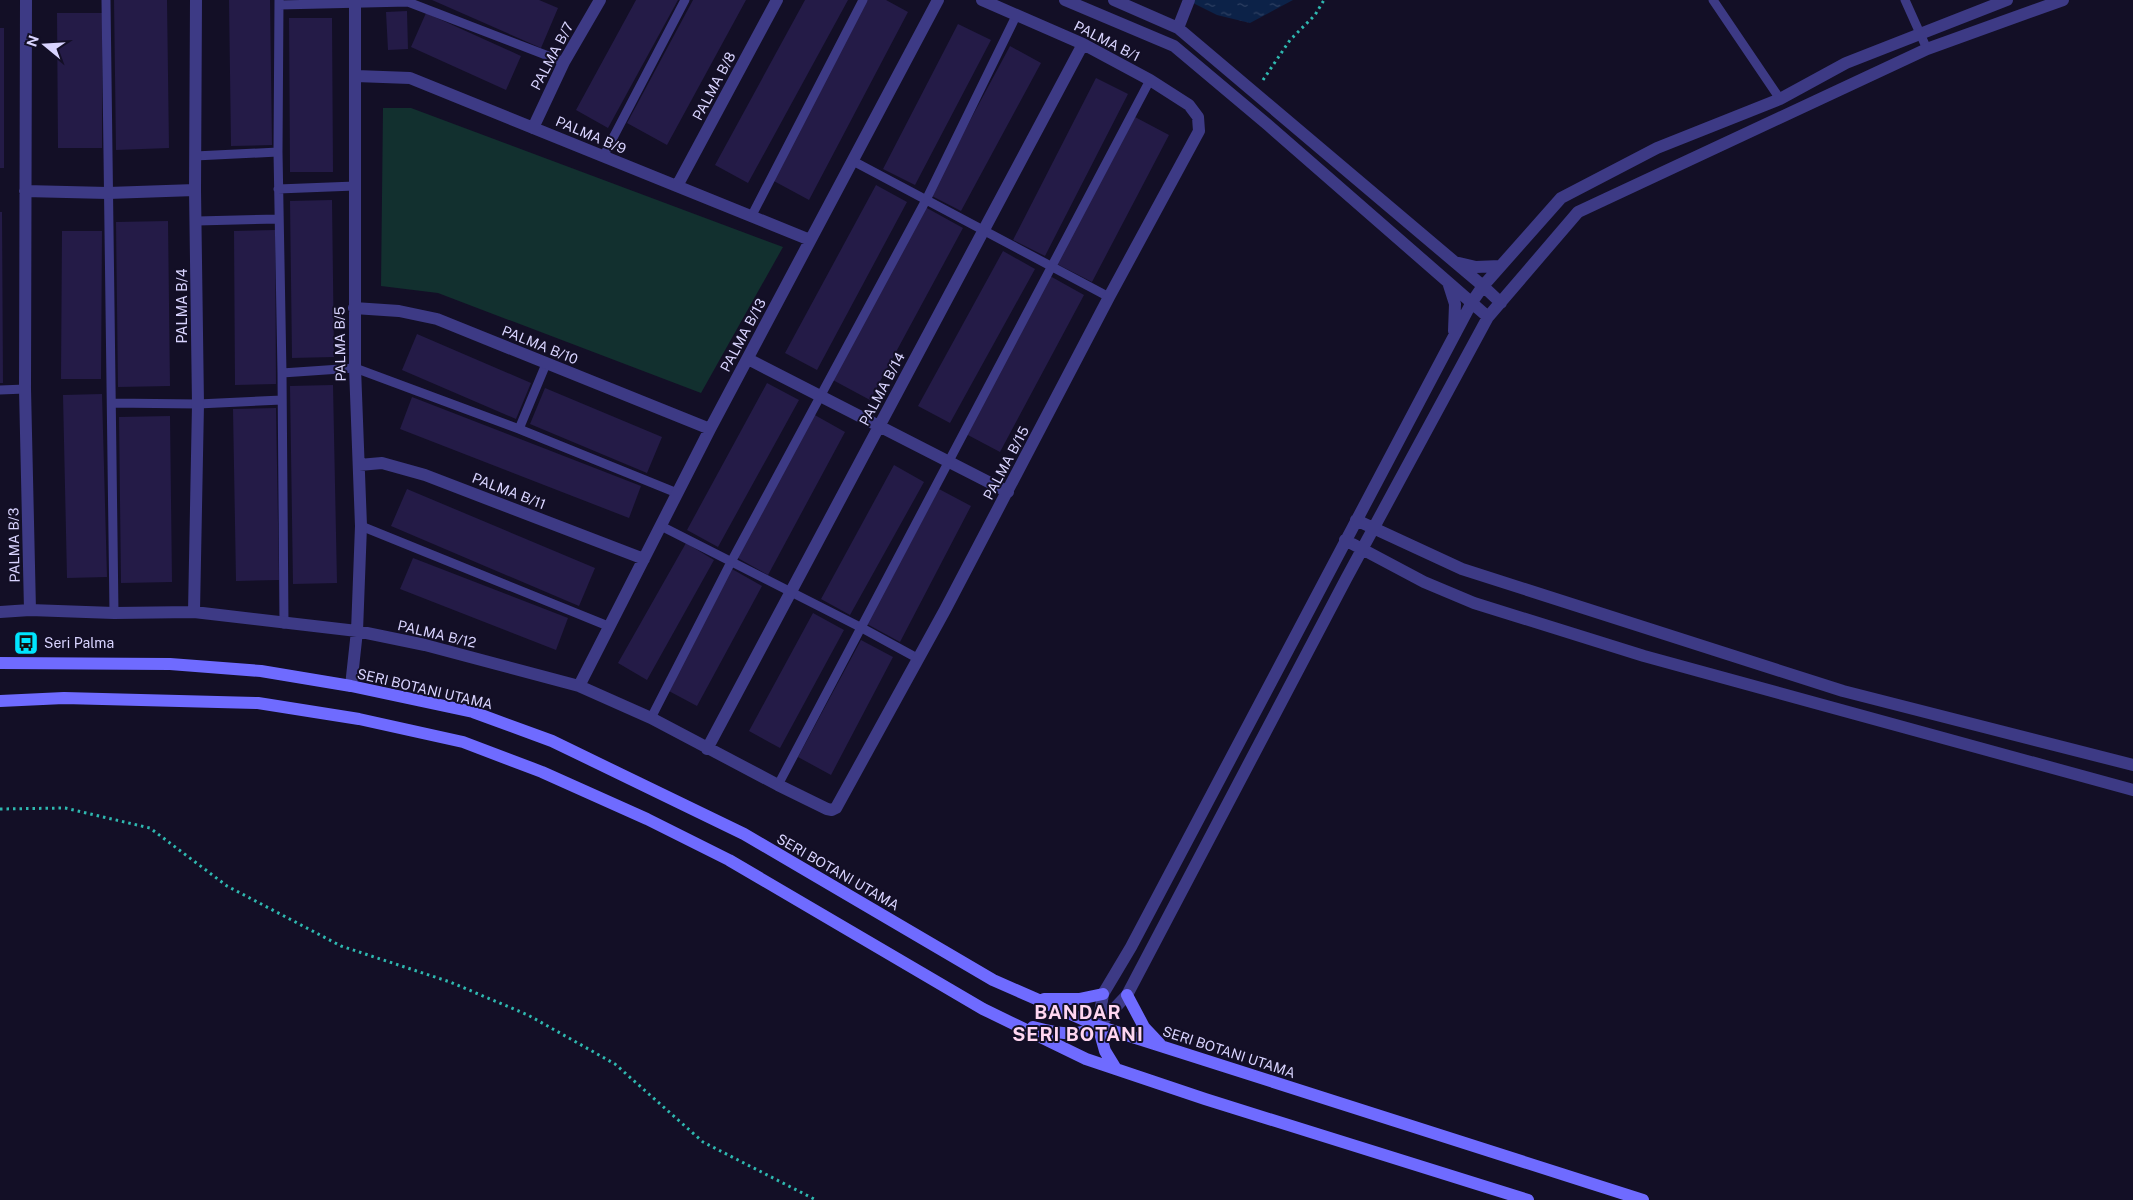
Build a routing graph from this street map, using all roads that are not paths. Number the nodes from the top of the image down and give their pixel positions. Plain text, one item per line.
1 (26, 0) edge
2 (106, 0) edge
3 (196, 0) edge
4 (600, 0) edge
5 (685, 0) edge
6 (777, 0) edge
7 (863, 0) edge
8 (938, 0) edge
9 (982, 0) edge
10 (1065, 0) edge
11 (1114, 0) edge
12 (1713, 0) edge
13 (1905, 0) edge
14 (2007, 0) edge
15 (2063, 0) edge
16 (355, 1) edge
17 (279, 3) edge
18 (1187, 6) edge
19 (1016, 16) junction
20 (1178, 28) junction
21 (1919, 33) junction
22 (1084, 44) junction
23 (1927, 49) junction
24 (564, 62) junction
25 (356, 76) junction
26 (1150, 80) junction
27 (1780, 99) junction
28 (533, 128) junction
29 (1199, 131) joint
30 (278, 152) junction
31 (196, 156) junction
32 (603, 157) junction
33 (853, 161) junction
34 (355, 186) junction
35 (677, 186) junction
36 (278, 188) junction
37 (195, 190) junction
38 (25, 192) junction
39 (108, 193) junction
40 (926, 200) junction
41 (751, 216) junction
42 (279, 220) junction
43 (196, 221) junction
44 (984, 230) junction
45 (810, 240) junction
46 (1456, 263) junction
47 (1052, 266) junction
48 (1500, 266) junction
49 (1447, 281) junction
50 (1483, 286) junction
51 (1109, 297) junction
52 (1472, 302) junction
53 (1501, 303) junction
54 (354, 308) junction
55 (1488, 317) junction
56 (1454, 336) junction
57 (748, 359) junction
58 (546, 364) junction
59 (355, 368) junction
60 (282, 373) junction
61 (25, 389) junction
62 (0, 390) edge
63 (822, 396) junction
64 (282, 400) junction
65 (112, 403) junction
66 (198, 404) junction
67 (879, 426) junction
68 (519, 429) junction
69 (710, 429) junction
70 (949, 461) junction
71 (359, 465) junction
72 (1008, 492) junction
73 (677, 493) junction
74 (1356, 520) junction
75 (361, 526) junction
76 (661, 526) junction
77 (1374, 529) junction
78 (1345, 540) junction
79 (1362, 549) junction
80 (644, 559) junction
81 (732, 562) junction
82 (790, 592) junction
83 (30, 610) junction
84 (0, 612) edge
85 (194, 612) junction
86 (114, 613) junction
87 (284, 624) junction
88 (608, 626) junction
89 (862, 628) junction
90 (357, 631) junction
91 (917, 658) junction
92 (0, 663) edge
93 (351, 686) junction
94 (578, 686) junction
95 (0, 702) edge
96 (651, 718) junction
97 (707, 749) junction
98 (2133, 765) edge
99 (778, 786) junction
100 (2133, 790) edge
101 (836, 808) joint
102 (1103, 994) junction
103 (1127, 995) junction
104 (1034, 998) junction
105 (1008, 1020) junction
106 (1098, 1026) junction
107 (1163, 1046) junction
108 (1116, 1069) junction
109 (1528, 1200) edge
110 (1643, 1200) edge

1 - 38 street, PALMA B/3
2 - 39 lane
3 - 31 street, PALMA B/4
4 - 24 street, PALMA B/7
5 - 32 lane
6 - 35 street, PALMA B/8
7 - 41 lane
8 - 33 street, PALMA B/13
9 - 19 street, PALMA B/1
10 - 49 street
11 - 20 street
12 - 27 lane
13 - 21 lane
14 - 21 street
15 - 23 street
16 - 17 lane
16 - 24 lane
16 - 25 street, PALMA B/5
17 - 30 lane
18 - 20 street
19 - 22 street, PALMA B/1
19 - 40 lane
20 - 46 street
21 - 23 lane
21 - 27 street
22 - 26 street, PALMA B/1
22 - 44 street, PALMA B/14
23 - 53 street
24 - 28 street, PALMA B/7
25 - 28 street, PALMA B/9
25 - 34 street, PALMA B/5
26 - 29 street, PALMA B/1
26 - 47 lane
27 - 48 street
28 - 32 street, PALMA B/9
29 - 51 street, PALMA B/15
30 - 31 lane
30 - 36 lane
31 - 37 street, PALMA B/4
32 - 35 street, PALMA B/9
33 - 40 lane
33 - 45 street, PALMA B/13
34 - 36 lane
34 - 54 street, PALMA B/5
35 - 41 street, PALMA B/9
36 - 42 lane
37 - 39 street
37 - 43 street, PALMA B/4
38 - 39 street
38 - 61 street, PALMA B/3
39 - 65 lane
40 - 44 lane
40 - 63 lane
41 - 45 street, PALMA B/9
42 - 43 lane
42 - 60 lane
43 - 66 street, PALMA B/4
44 - 47 lane
44 - 67 street, PALMA B/14
45 - 57 street, PALMA B/13
46 - 48 street
46 - 50 street
47 - 51 lane
47 - 70 lane
48 - 50 street
49 - 52 street
49 - 56 street
50 - 52 street
50 - 53 street
51 - 72 street, PALMA B/15
52 - 55 street
52 - 56 street
53 - 55 street
54 - 58 street, PALMA B/10
54 - 59 street, PALMA B/5
55 - 77 street
56 - 74 street
57 - 63 street
57 - 69 street, PALMA B/13
58 - 68 lane
58 - 69 street, PALMA B/10
59 - 60 lane
59 - 68 lane
59 - 71 street, PALMA B/5
60 - 64 lane
61 - 62 lane
61 - 83 street, PALMA B/3
63 - 67 street
63 - 81 lane
64 - 66 lane
64 - 87 lane
65 - 66 lane
65 - 86 lane
66 - 85 street, PALMA B/4
67 - 70 street
67 - 82 street, PALMA B/14
68 - 73 lane
69 - 73 street, PALMA B/13
70 - 72 street
70 - 89 lane
71 - 75 street, PALMA B/5
71 - 80 street, PALMA B/11
72 - 91 street, PALMA B/15
73 - 76 street, PALMA B/13
74 - 77 street
74 - 78 street
75 - 88 lane
75 - 90 street, PALMA B/5
76 - 80 street, PALMA B/13
76 - 81 lane
77 - 79 street
77 - 98 street
78 - 79 street
78 - 102 street
79 - 100 street
79 - 103 street
80 - 88 street, PALMA B/13
81 - 82 lane
81 - 96 lane
82 - 89 lane
82 - 97 street, PALMA B/14
83 - 84 street, PALMA B/12
83 - 86 street, PALMA B/12
85 - 86 street, PALMA B/12
85 - 87 street, PALMA B/12
87 - 90 street, PALMA B/12
88 - 94 street, PALMA B/13
89 - 91 lane
89 - 99 lane
90 - 93 street, PALMA B/5
90 - 94 street, PALMA B/12
91 - 101 street, PALMA B/15
92 - 93 main road, SERI BOTANI UTAMA
93 - 104 main road, SERI BOTANI UTAMA
94 - 96 street, PALMA B/12
95 - 105 main road
96 - 97 street, PALMA B/12
97 - 99 street, PALMA B/12
99 - 101 street, PALMA B/12
102 - 104 main road
102 - 106 street
103 - 106 street
103 - 107 main road
104 - 106 main road, SERI BOTANI UTAMA
105 - 106 main road
105 - 108 main road
106 - 107 main road, SERI BOTANI UTAMA
106 - 108 main road
107 - 110 main road, SERI BOTANI UTAMA
108 - 109 main road

